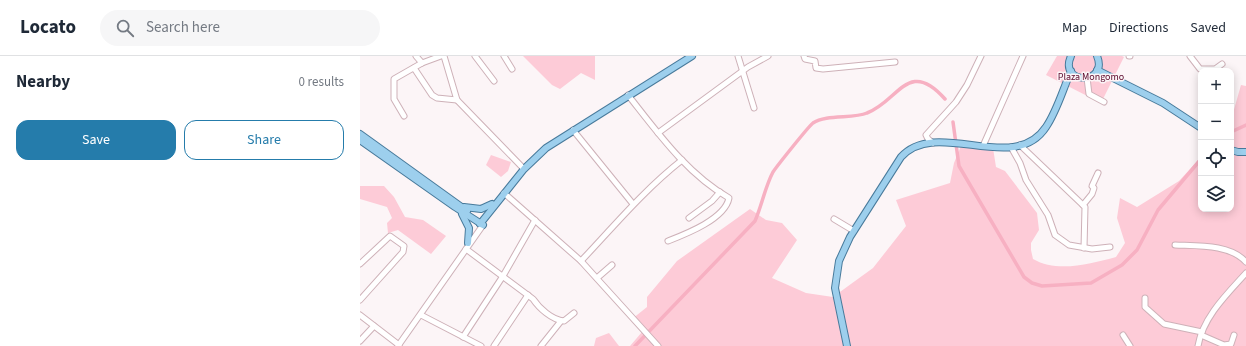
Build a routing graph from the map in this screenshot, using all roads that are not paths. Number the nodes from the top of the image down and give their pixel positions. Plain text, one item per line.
1 (416, 56) edge
2 (442, 56) edge
3 (475, 56) edge
4 (504, 56) edge
5 (692, 56) edge
6 (738, 56) edge
7 (768, 56) edge
8 (804, 56) edge
9 (981, 56) edge
10 (1023, 56) edge
11 (1097, 56) edge
12 (1190, 56) edge
13 (1069, 57) edge
14 (895, 62) dead end
15 (422, 63) junction
16 (1222, 64) dead end
17 (414, 68) junction
18 (1200, 68) edge
19 (1218, 68) edge
20 (512, 69) dead end
21 (1097, 70) junction
22 (743, 71) junction
23 (1073, 73) junction
24 (1088, 78) junction
25 (494, 81) dead end
26 (628, 95) junction
27 (457, 100) junction
28 (1104, 102) dead end
29 (754, 108) dead end
30 (404, 116) dead end
31 (1198, 126) edge
32 (573, 130) junction
33 (658, 133) junction
34 (360, 134) edge
35 (360, 140) edge
36 (933, 143) junction
37 (983, 146) junction
38 (1020, 146) junction
39 (1011, 147) junction
40 (1234, 151) edge
41 (1246, 152) edge
42 (682, 160) junction
43 (524, 169) junction
44 (1098, 173) dead end
45 (720, 192) junction
46 (502, 195) junction
47 (495, 203) junction
48 (633, 204) junction
49 (1083, 205) junction
50 (456, 206) junction
51 (689, 218) dead end
52 (834, 219) dead end
53 (535, 220) junction
54 (482, 223) junction
55 (854, 231) junction
56 (668, 241) dead end
57 (1174, 245) dead end
58 (467, 246) junction
59 (1110, 247) dead end
60 (1084, 248) junction
61 (581, 261) junction
62 (1246, 262) edge
63 (360, 264) edge
64 (612, 265) dead end
65 (1246, 273) edge
66 (503, 276) junction
67 (598, 278) junction
68 (528, 295) junction
69 (1145, 298) dead end
70 (360, 300) edge
71 (574, 313) dead end
72 (360, 315) edge
73 (421, 315) junction
74 (561, 321) junction
75 (374, 326) junction
76 (1123, 334) dead end
77 (1201, 334) junction
78 (1234, 335) dead end
79 (463, 337) junction
80 (360, 341) edge
81 (399, 345) edge
82 (481, 346) edge
83 (494, 346) edge
84 (541, 346) edge
85 (658, 346) edge
86 (847, 346) edge
87 (1130, 346) edge
88 (1198, 346) edge

1 - 15 street
2 - 15 street
2 - 27 street
3 - 25 street
4 - 20 street
5 - 26 main road
6 - 22 street
7 - 22 street
8 - 14 street
9 - 36 street
10 - 37 street
11 - 21 main road
12 - 18 street
13 - 23 main road
15 - 17 street
16 - 19 street
17 - 27 street
17 - 30 street
21 - 24 main road
21 - 31 main road
22 - 29 street
22 - 33 street
23 - 24 main road
23 - 38 main road
24 - 28 street
26 - 32 main road
26 - 33 street
27 - 43 street
32 - 43 main road
32 - 48 street
33 - 42 street
34 - 50 main road
35 - 50 main road
36 - 37 main road
36 - 55 main road
37 - 39 main road
38 - 39 main road
38 - 49 street
39 - 60 street
40 - 41 main road
42 - 45 street
42 - 48 street
43 - 46 main road
44 - 49 street
45 - 51 street
45 - 56 street
46 - 47 main road
46 - 53 street
46 - 54 main road
47 - 50 main road
47 - 54 main road
48 - 61 street
49 - 60 street
50 - 54 main road
50 - 58 main road
52 - 55 street
53 - 61 street
53 - 66 street
54 - 58 street
55 - 86 main road
57 - 62 street
58 - 66 street
58 - 73 street
59 - 60 street
61 - 67 street
63 - 70 street
64 - 67 street
65 - 77 street
66 - 68 street
66 - 79 street
67 - 85 street
68 - 74 street
68 - 83 street
69 - 77 street
71 - 74 street
72 - 75 street
73 - 79 street
73 - 81 street
74 - 84 street
75 - 80 street
75 - 81 street
76 - 87 street
77 - 78 street
77 - 88 street
79 - 82 street

